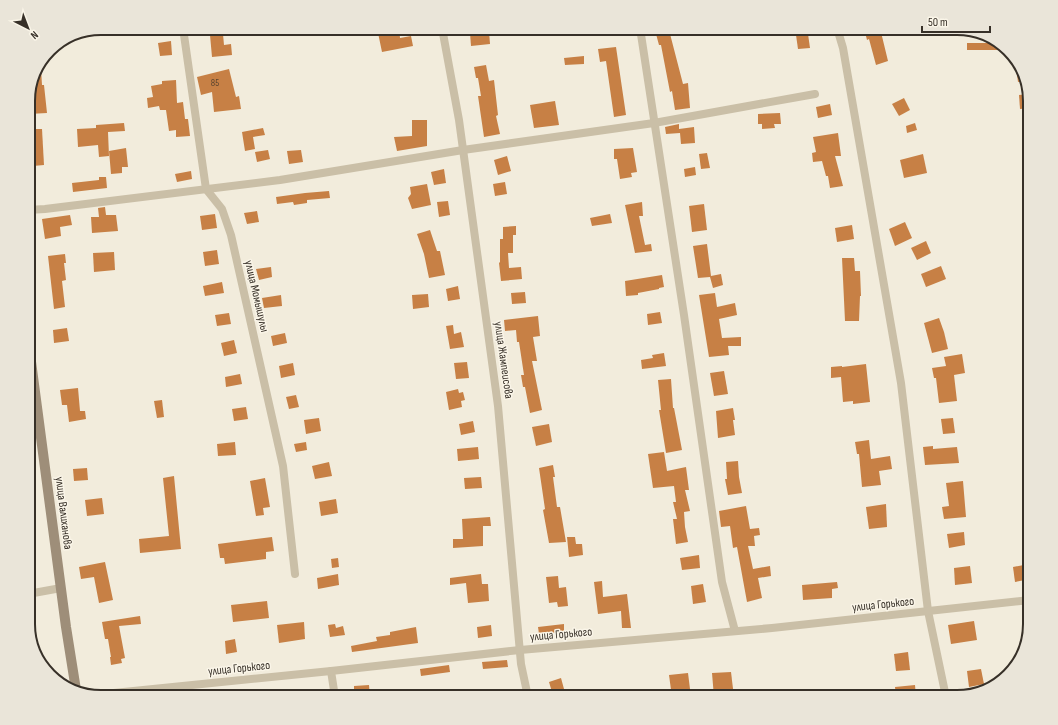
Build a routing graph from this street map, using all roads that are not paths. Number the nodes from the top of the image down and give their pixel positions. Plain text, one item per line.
1 (185, 35) edge
2 (443, 35) edge
3 (641, 35) edge
4 (839, 35) edge
5 (815, 94) dead end
6 (654, 123) junction
7 (463, 150) junction
8 (206, 189) junction
9 (35, 210) edge
10 (35, 392) edge
11 (295, 574) dead end
12 (61, 588) junction
13 (35, 593) edge
14 (1023, 601) edge
15 (928, 611) junction
16 (735, 631) junction
17 (520, 650) junction
18 (330, 671) junction
19 (75, 684) edge
20 (143, 690) edge
21 (334, 690) edge
22 (527, 690) edge
23 (945, 690) edge

1 - 8 street
2 - 7 street, улица Жампеисова
3 - 6 street
4 - 15 street
5 - 6 street
6 - 7 street
6 - 16 street
7 - 8 street
7 - 17 street, улица Жампеисова
8 - 9 street
8 - 11 street, улица Момышулы
10 - 12 main road, улица Валиханова
12 - 13 street
12 - 19 main road, улица Валиханова
14 - 15 street, улица Горького
15 - 16 street, улица Горького
15 - 23 street
16 - 17 street, улица Горького
17 - 18 street, улица Горького
17 - 22 street, улица Жампеисова
18 - 20 street, улица Горького
18 - 21 street

